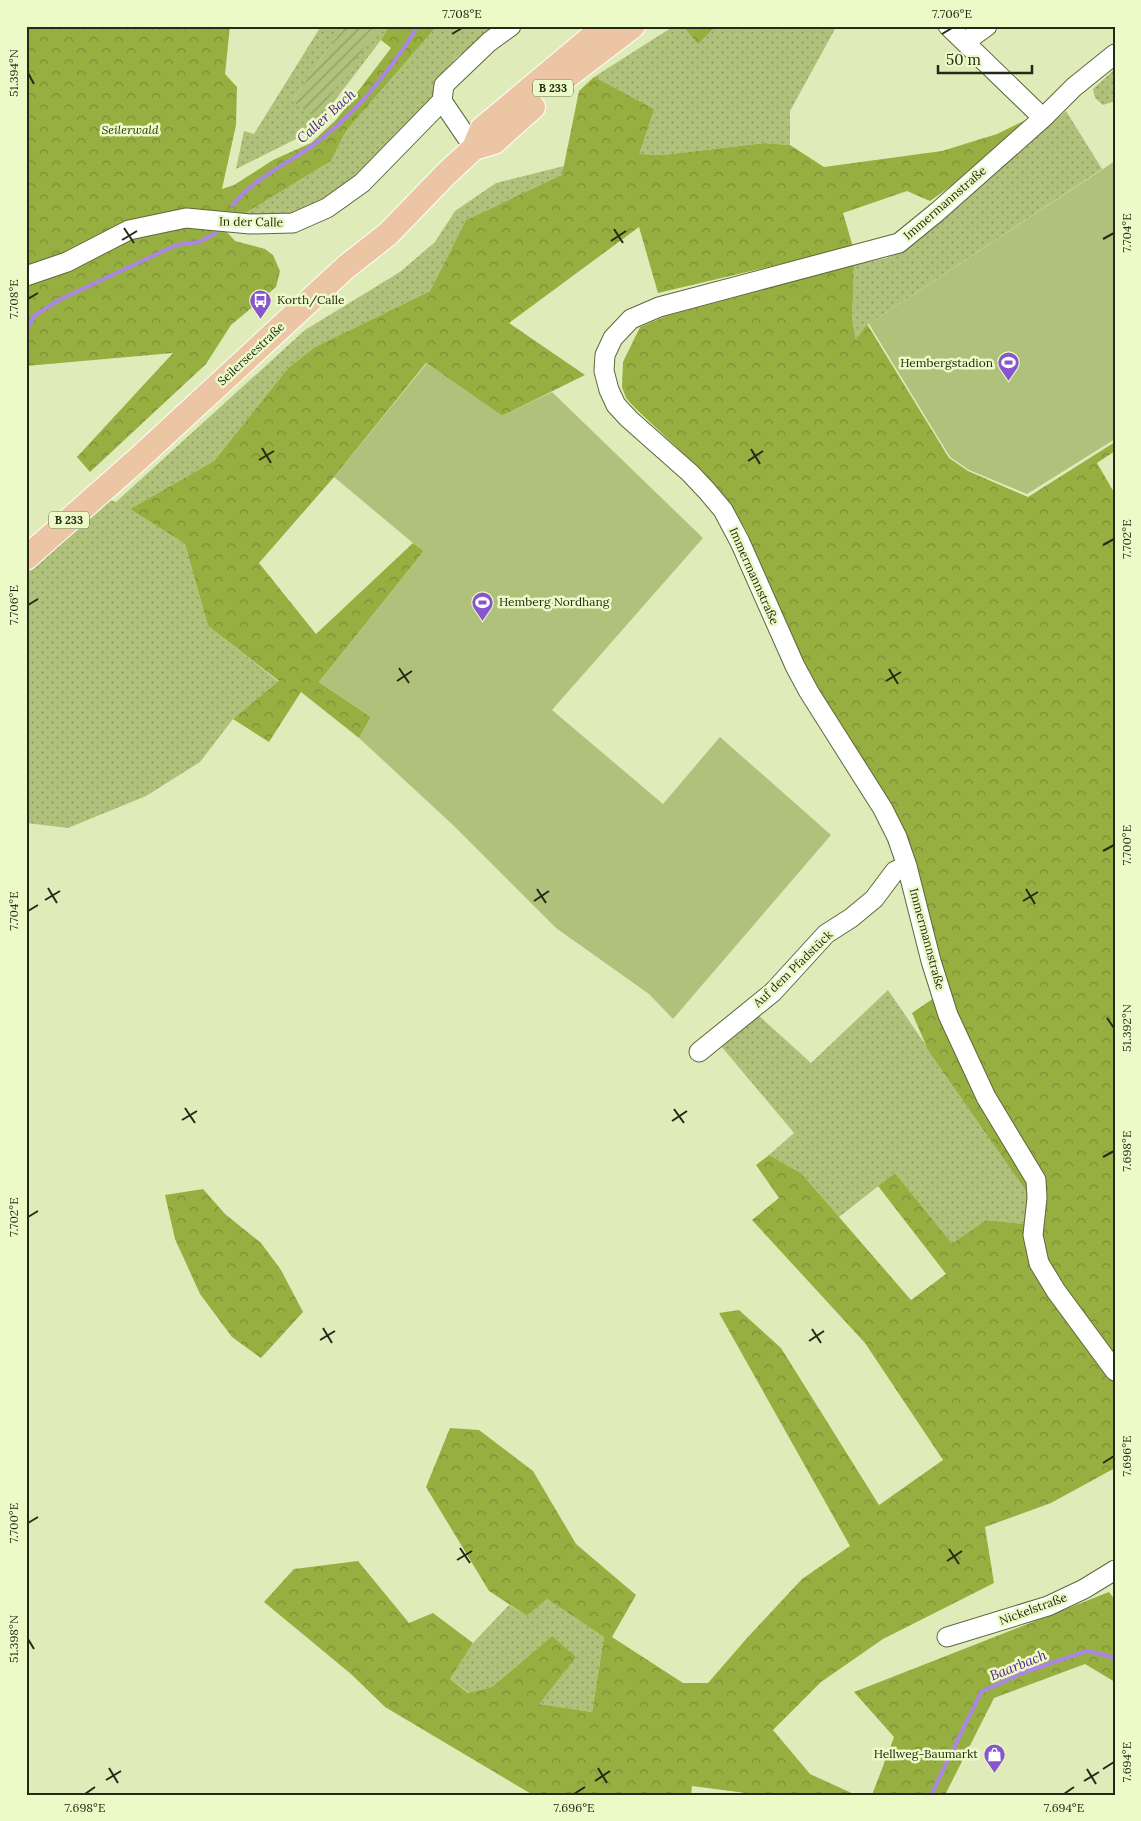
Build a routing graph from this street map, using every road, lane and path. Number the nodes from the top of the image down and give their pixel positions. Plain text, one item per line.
1 (510, 26) edge
2 (605, 26) edge
3 (633, 26) edge
4 (948, 26) edge
5 (987, 26) edge
6 (965, 42) junction
7 (1115, 54) edge
8 (442, 101) junction
9 (1043, 118) junction
10 (474, 148) junction
11 (26, 276) edge
12 (26, 558) edge
13 (907, 866) junction
14 (699, 1052) dead end
15 (1115, 1371) edge
16 (1115, 1570) edge
17 (947, 1637) dead end

1 - 8 street
2 - 10 main road, Seilerseestraße / B 233
3 - 10 main road, Seilerseestraße / B 233
4 - 6 street
5 - 6 street
6 - 9 street
7 - 9 street, Immermannstraße
8 - 10 street
8 - 11 street, In der Calle
9 - 13 street, Immermannstraße
10 - 12 main road, Seilerseestraße / B 233
13 - 14 street, Auf dem Pfadstück
13 - 15 street, Immermannstraße
16 - 17 street, Nickelstraße

